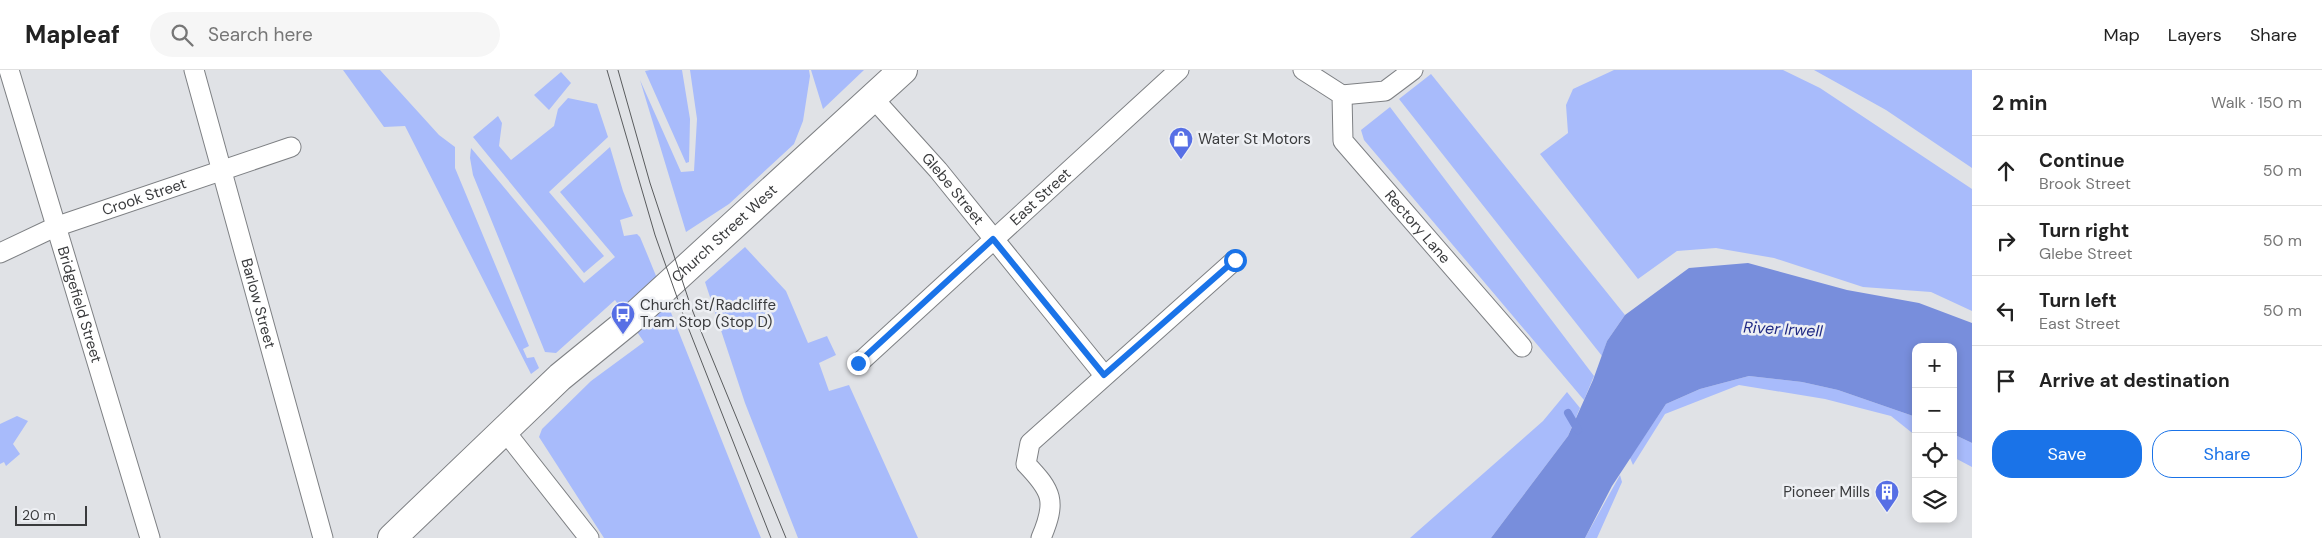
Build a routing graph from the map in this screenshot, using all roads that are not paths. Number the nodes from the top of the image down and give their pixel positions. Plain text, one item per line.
1 (194, 70) edge
2 (904, 70) edge
3 (1179, 70) edge
4 (1303, 70) edge
5 (1414, 70) edge
6 (9, 72) edge
7 (1342, 95) junction
8 (874, 98) junction
9 (290, 147) dead end
10 (224, 171) junction
11 (56, 227) junction
12 (993, 239) junction
13 (0, 253) edge
14 (1235, 260) dead end
15 (1522, 347) dead end
16 (858, 363) dead end
17 (1104, 375) junction
18 (504, 430) junction
19 (150, 538) edge
20 (323, 538) edge
21 (392, 538) edge
22 (589, 538) edge
23 (1042, 538) edge

1 - 10 street, Barlow Street
2 - 8 street, Church Street West
3 - 12 street, East Street
4 - 7 street
5 - 7 street
6 - 11 street, Bridgefield Street
7 - 15 street, Rectory Lane
8 - 12 street, Glebe Street
8 - 18 street, Church Street West
9 - 10 street, Crook Street
10 - 11 street, Crook Street
10 - 20 street, Barlow Street
11 - 13 street, Crook Street
11 - 19 street, Bridgefield Street
12 - 16 street, East Street
12 - 17 street, Glebe Street
14 - 17 street
17 - 23 street
18 - 21 street, Church Street West
18 - 22 street

